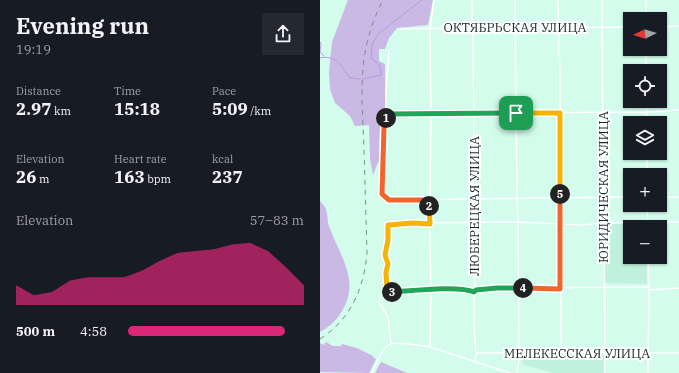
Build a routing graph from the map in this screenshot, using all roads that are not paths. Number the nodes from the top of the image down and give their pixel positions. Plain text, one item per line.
1 (434, 0) edge
2 (472, 0) edge
3 (515, 0) edge
4 (558, 0) edge
5 (602, 0) edge
6 (646, 0) edge
7 (646, 12) edge
8 (679, 26) edge
9 (559, 27) junction
10 (603, 27) junction
11 (623, 27) edge
12 (667, 27) edge
13 (430, 28) junction
14 (473, 28) junction
15 (515, 29) junction
16 (401, 30) dead end
17 (389, 50) dead end
18 (647, 108) edge
19 (679, 110) edge
20 (603, 112) junction
21 (647, 112) junction
22 (474, 113) junction
23 (516, 113) junction
24 (560, 113) junction
25 (388, 114) junction
26 (431, 114) junction
27 (647, 116) edge
28 (623, 197) edge
29 (667, 197) edge
30 (679, 197) edge
31 (473, 198) junction
32 (516, 198) junction
33 (560, 198) junction
34 (604, 198) junction
35 (430, 199) junction
36 (518, 222) junction
37 (667, 222) edge
38 (679, 222) edge
39 (474, 223) junction
40 (604, 223) junction
41 (623, 223) edge
42 (430, 224) junction
43 (560, 224) junction
44 (648, 264) edge
45 (518, 288) junction
46 (604, 288) junction
47 (649, 288) junction
48 (679, 288) edge
49 (431, 289) junction
50 (560, 289) junction
51 (475, 291) junction
52 (388, 292) junction
53 (391, 344) junction
54 (430, 347) junction
55 (561, 352) junction
56 (605, 353) junction
57 (649, 353) junction
58 (679, 353) edge
59 (476, 355) junction
60 (519, 355) junction
61 (475, 362) junction
62 (372, 373) edge
63 (510, 373) edge
64 (517, 373) edge
65 (605, 373) edge
66 (648, 373) edge

1 - 13 street
2 - 14 street, ЛЮБЕРЕЦКАЯ УЛИЦА
3 - 15 street
4 - 9 street
5 - 10 street, ЮРИДИЧЕСКАЯ УЛИЦА
6 - 7 street
8 - 12 street
9 - 10 street, ОКТЯБРЬСКАЯ УЛИЦА
9 - 15 street, ОКТЯБРЬСКАЯ УЛИЦА
9 - 24 street
10 - 11 street, ОКТЯБРЬСКАЯ УЛИЦА
10 - 20 street, ЮРИДИЧЕСКАЯ УЛИЦА
13 - 14 street, ОКТЯБРЬСКАЯ УЛИЦА
13 - 16 street, ОКТЯБРЬСКАЯ УЛИЦА
13 - 26 street
14 - 15 street, ОКТЯБРЬСКАЯ УЛИЦА
14 - 22 street, ЛЮБЕРЕЦКАЯ УЛИЦА
15 - 23 street
17 - 25 street
18 - 21 street
19 - 21 street
20 - 21 street
20 - 24 street
20 - 34 street, ЮРИДИЧЕСКАЯ УЛИЦА
21 - 27 street
22 - 23 street
22 - 26 street
22 - 31 street, ЛЮБЕРЕЦКАЯ УЛИЦА
23 - 24 street
23 - 32 street
24 - 33 street
25 - 26 street
25 - 35 street
26 - 35 street
28 - 34 street
29 - 30 street
31 - 32 street
31 - 35 street
31 - 39 street, ЛЮБЕРЕЦКАЯ УЛИЦА
32 - 33 street
32 - 36 street
33 - 34 street
33 - 43 street
34 - 40 street, ЮРИДИЧЕСКАЯ УЛИЦА
35 - 42 street
36 - 39 street
36 - 43 street
36 - 45 street
37 - 38 street
39 - 42 street
39 - 51 street, ЛЮБЕРЕЦКАЯ УЛИЦА
40 - 41 street
40 - 43 street
40 - 46 street, ЮРИДИЧЕСКАЯ УЛИЦА
42 - 49 street
42 - 52 street
43 - 50 street
44 - 47 street
45 - 50 street
45 - 51 street
45 - 60 street
46 - 47 street
46 - 50 street
46 - 56 street, ЮРИДИЧЕСКАЯ УЛИЦА
47 - 48 street
47 - 57 street
49 - 51 street
49 - 52 street
49 - 54 street
50 - 55 street
51 - 59 street, ЛЮБЕРЕЦКАЯ УЛИЦА
52 - 53 street
53 - 54 street
53 - 62 street
54 - 61 street
55 - 56 street, МЕЛЕКЕССКАЯ УЛИЦА
55 - 60 street, МЕЛЕКЕССКАЯ УЛИЦА
56 - 57 street, МЕЛЕКЕССКАЯ УЛИЦА
56 - 65 street, ЮРИДИЧЕСКАЯ УЛИЦА
57 - 58 street, МЕЛЕКЕССКАЯ УЛИЦА
57 - 66 street
59 - 60 street, МЕЛЕКЕССКАЯ УЛИЦА
59 - 61 street, ЛЮБЕРЕЦКАЯ УЛИЦА
60 - 64 street
61 - 63 street

